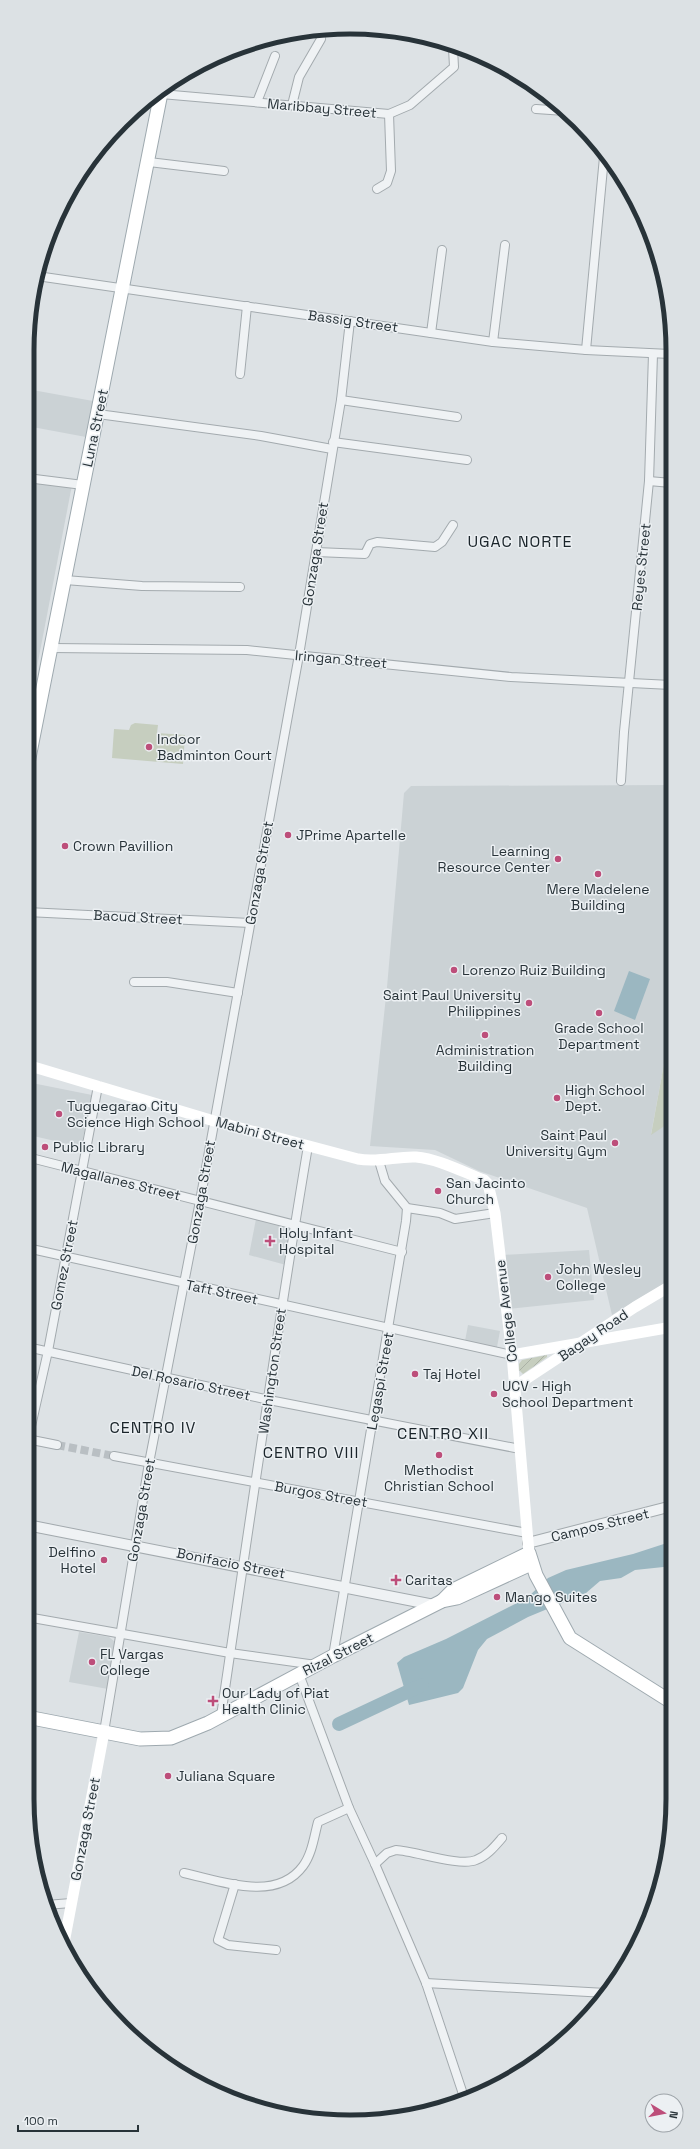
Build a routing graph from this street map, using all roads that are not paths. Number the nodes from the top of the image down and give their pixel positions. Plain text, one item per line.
1 (321, 39) dead end
2 (453, 51) edge
3 (275, 56) dead end
4 (166, 93) edge
5 (159, 98) edge
6 (257, 102) junction
7 (292, 106) junction
8 (536, 109) dead end
9 (556, 110) edge
10 (389, 114) junction
11 (604, 161) edge
12 (149, 162) junction
13 (224, 171) dead end
14 (377, 189) dead end
15 (505, 245) dead end
16 (442, 250) dead end
17 (43, 277) edge
18 (124, 288) junction
19 (247, 306) junction
20 (350, 321) junction
21 (431, 333) junction
22 (493, 342) junction
23 (586, 350) junction
24 (654, 354) junction
25 (666, 354) edge
26 (240, 374) dead end
27 (341, 400) junction
28 (98, 414) junction
29 (457, 417) dead end
30 (333, 446) junction
31 (467, 460) dead end
32 (34, 479) edge
33 (649, 481) junction
34 (666, 483) edge
35 (83, 485) junction
36 (453, 525) dead end
37 (316, 552) junction
38 (65, 580) junction
39 (240, 587) dead end
40 (52, 648) junction
41 (299, 655) junction
42 (629, 684) junction
43 (666, 685) edge
44 (34, 734) edge
45 (621, 780) dead end
46 (34, 912) edge
47 (250, 923) junction
48 (134, 982) dead end
49 (238, 994) junction
50 (34, 1067) edge
51 (98, 1086) junction
52 (214, 1121) junction
53 (308, 1146) junction
54 (34, 1159) edge
55 (379, 1161) junction
56 (82, 1172) junction
57 (200, 1201) junction
58 (407, 1208) junction
59 (495, 1213) junction
60 (295, 1224) junction
61 (34, 1250) edge
62 (402, 1252) junction
63 (65, 1258) junction
64 (184, 1284) junction
65 (666, 1289) edge
66 (282, 1304) junction
67 (390, 1328) junction
68 (666, 1328) edge
69 (583, 1341) junction
70 (34, 1349) edge
71 (48, 1352) junction
72 (512, 1355) junction
73 (166, 1377) junction
74 (514, 1387) junction
75 (269, 1400) junction
76 (34, 1411) edge
77 (372, 1421) junction
78 (34, 1442) edge
79 (57, 1445) tunnel mouth
80 (520, 1449) junction
81 (114, 1456) tunnel mouth
82 (149, 1463) junction
83 (256, 1482) junction
84 (359, 1500) junction
85 (666, 1508) edge
86 (34, 1526) edge
87 (135, 1544) junction
88 (530, 1554) junction
89 (243, 1566) junction
90 (344, 1586) junction
91 (438, 1603) junction
92 (34, 1618) edge
93 (561, 1623) junction
94 (120, 1634) junction
95 (230, 1653) junction
96 (333, 1656) junction
97 (316, 1665) junction
98 (299, 1674) junction
99 (666, 1688) edge
100 (666, 1698) edge
101 (221, 1716) junction
102 (34, 1718) edge
103 (104, 1732) junction
104 (349, 1808) junction
105 (502, 1838) dead end
106 (375, 1864) junction
107 (184, 1873) dead end
108 (235, 1884) junction
109 (71, 1903) junction
110 (52, 1904) edge
111 (65, 1935) edge
112 (276, 1950) dead end
113 (426, 1983) junction
114 (600, 1993) edge
115 (463, 2094) edge

1 - 7 street
2 - 10 street, Maribbay Street
3 - 6 street
4 - 6 street, Maribbay Street
5 - 12 main road, Luna Street
6 - 7 street, Maribbay Street
7 - 10 street, Maribbay Street
8 - 9 street
10 - 14 street
11 - 23 street
12 - 13 street
12 - 18 main road, Luna Street
15 - 22 street
16 - 21 street
17 - 18 street, Bassig Street
18 - 19 street, Bassig Street
18 - 28 main road, Luna Street
19 - 20 street, Bassig Street
19 - 26 street
20 - 21 street, Bassig Street
20 - 27 street, Gonzaga Street
21 - 22 street, Bassig Street
22 - 23 street, Bassig Street
23 - 24 street, Bassig Street
24 - 25 street, Bassig Street
24 - 33 street, Reyes Street
27 - 29 street
27 - 30 street, Gonzaga Street
28 - 30 street
28 - 35 main road, Luna Street
30 - 31 street
30 - 37 street, Gonzaga Street
32 - 35 street
33 - 34 street
33 - 42 street, Reyes Street
35 - 38 main road, Luna Street
36 - 37 street
37 - 41 street, Gonzaga Street
38 - 39 street
38 - 40 main road, Luna Street
40 - 41 street, Iringan Street
40 - 44 main road, Luna Street
41 - 42 street, Iringan Street
41 - 47 street, Gonzaga Street
42 - 43 street, Iringan Street
42 - 45 street, Reyes Street
46 - 47 street, Bacud Street
47 - 49 street, Gonzaga Street
48 - 49 street
49 - 52 street, Gonzaga Street
50 - 51 main road, Mabini Street
51 - 52 main road, Mabini Street
51 - 56 street, Gomez Street
52 - 53 main road, Mabini Street
52 - 57 street, Gonzaga Street
53 - 55 main road, Mabini Street
53 - 60 street, Washington Street
54 - 56 street, Magallanes Street
55 - 58 street
55 - 59 main road, College Avenue
56 - 57 street, Magallanes Street
56 - 63 street, Gomez Street
57 - 60 street, Magallanes Street
57 - 64 street, Gonzaga Street
58 - 59 street
58 - 62 street, Legaspi Street
59 - 72 main road, College Avenue
60 - 62 street, Magallanes Street
60 - 66 street, Washington Street
61 - 63 street, Taft Street
62 - 67 street, Legaspi Street
63 - 64 street, Taft Street
63 - 71 street, Gomez Street
64 - 66 street, Taft Street
64 - 73 street, Gonzaga Street
65 - 69 main road, Bagay Road
66 - 67 street, Taft Street
66 - 75 street, Washington Street
67 - 72 street, Taft Street
67 - 77 street, Legaspi Street
68 - 69 main road
69 - 72 main road
69 - 74 main road, Bagay Road
70 - 71 street, Del Rosario Street
71 - 73 street, Del Rosario Street
71 - 76 street, Gomez Street
72 - 74 main road, College Avenue
73 - 75 street, Del Rosario Street
73 - 82 street, Gonzaga Street
74 - 80 main road, College Avenue
75 - 77 street, Del Rosario Street
75 - 83 street, Washington Street
77 - 80 street, Del Rosario Street
77 - 84 street, Legaspi Street
78 - 79 street
80 - 88 main road, College Avenue
81 - 82 street, Burgos Street
82 - 83 street, Burgos Street
82 - 87 street, Gonzaga Street
83 - 84 street, Burgos Street
83 - 89 street, Washington Street
84 - 88 street, Burgos Street
84 - 90 street, Legaspi Street
85 - 88 street, Campos Street
86 - 87 street, Bonifacio Street
87 - 89 street, Bonifacio Street
87 - 94 street, Gonzaga Street
88 - 91 main road, Rizal Street
88 - 93 main road
89 - 90 street, Bonifacio Street
89 - 95 street, Washington Street
90 - 91 street, Bonifacio Street
90 - 96 street, Legaspi Street
91 - 96 main road, Rizal Street
92 - 94 street
93 - 99 main road
93 - 100 main road
94 - 95 street
94 - 103 street, Gonzaga Street
95 - 97 street
95 - 101 street, Washington Street
96 - 97 main road, Rizal Street
97 - 98 main road, Rizal Street
98 - 101 main road, Rizal Street
98 - 104 street
101 - 103 main road, Rizal Street
102 - 103 main road, Rizal Street
103 - 109 main road, Gonzaga Street
104 - 106 street
104 - 108 street
105 - 106 street
106 - 113 street
107 - 108 street
108 - 112 street
109 - 110 street
109 - 111 main road, Gonzaga Street
113 - 114 street
113 - 115 street

